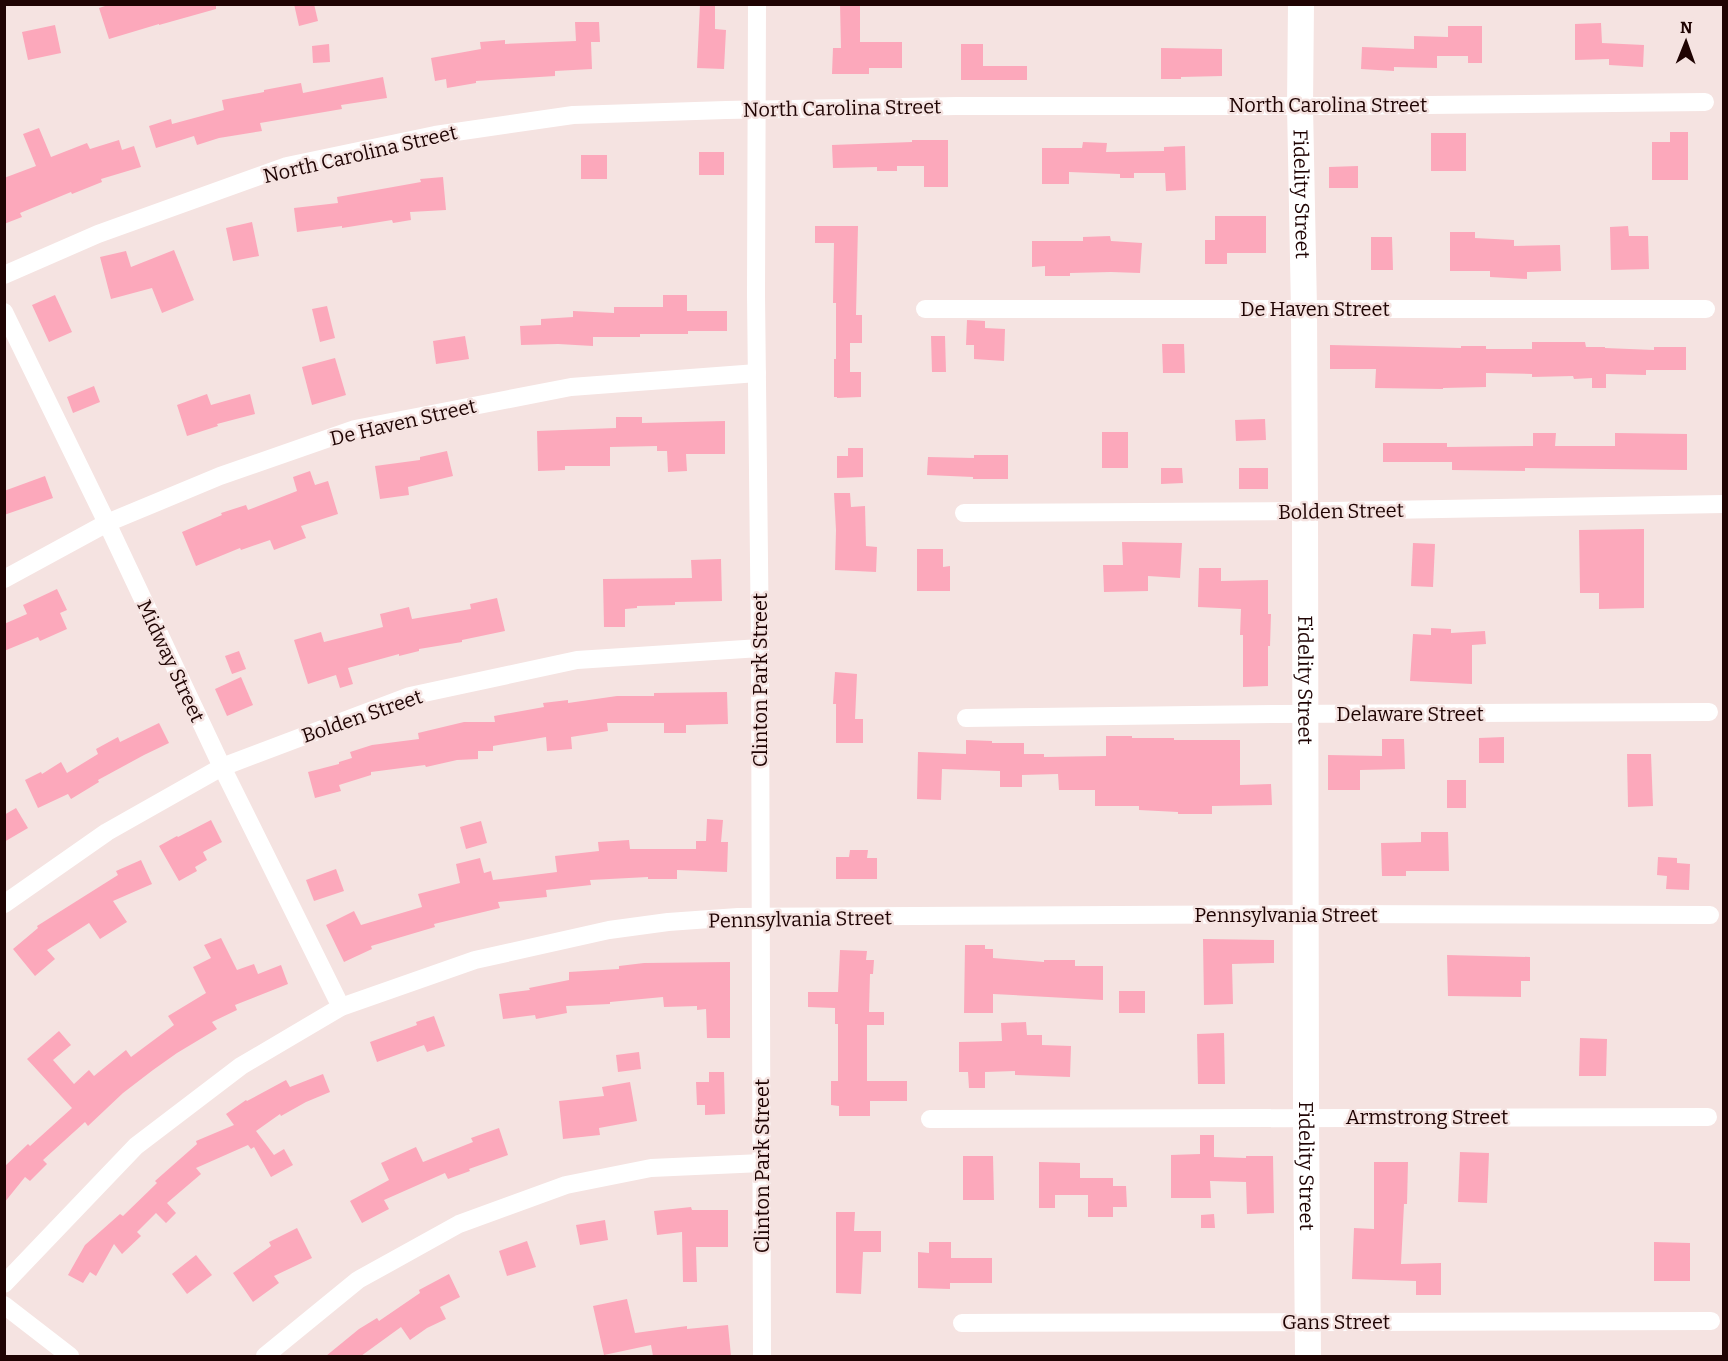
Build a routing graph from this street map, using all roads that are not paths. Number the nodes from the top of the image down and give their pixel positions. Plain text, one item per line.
1 (757, 4) edge
2 (1301, 4) edge
3 (1705, 102) dead end
4 (1300, 106) junction
5 (757, 110) junction
6 (4, 275) edge
7 (925, 309) dead end
8 (1304, 309) junction
9 (1706, 309) dead end
10 (4, 312) edge
11 (757, 373) junction
12 (1721, 504) edge
13 (1305, 511) junction
14 (964, 513) dead end
15 (107, 523) junction
16 (4, 579) edge
17 (760, 648) junction
18 (1709, 712) dead end
19 (1306, 715) junction
20 (966, 718) dead end
21 (222, 767) junction
22 (4, 904) edge
23 (1305, 914) junction
24 (1710, 915) dead end
25 (762, 917) junction
26 (341, 1007) junction
27 (1708, 1117) dead end
28 (1306, 1118) junction
29 (930, 1119) dead end
30 (762, 1163) junction
31 (4, 1284) edge
32 (4, 1305) edge
33 (1711, 1321) dead end
34 (1309, 1322) junction
35 (962, 1323) dead end
36 (70, 1356) edge
37 (266, 1356) edge
38 (762, 1356) edge
39 (1308, 1356) edge

1 - 5 street, Clinton Park Street
2 - 4 main road, Fidelity Street
3 - 4 street, North Carolina Street
4 - 5 street, North Carolina Street
4 - 8 main road, Fidelity Street
5 - 6 street, North Carolina Street
5 - 11 street, Clinton Park Street
7 - 8 street, De Haven Street
8 - 9 street, De Haven Street
8 - 13 main road, Fidelity Street
10 - 15 street, Midway Street
11 - 15 street, De Haven Street
11 - 17 street, Clinton Park Street
12 - 13 street, Bolden Street
13 - 14 street, Bolden Street
13 - 19 main road, Fidelity Street
15 - 16 street, De Haven Street
15 - 21 street, Midway Street
17 - 21 street, Bolden Street
17 - 25 street, Clinton Park Street
18 - 19 street, Delaware Street
19 - 20 street, Delaware Street
19 - 23 main road, Fidelity Street
21 - 22 street, Bolden Street
21 - 26 street, Midway Street
23 - 24 street, Pennsylvania Street
23 - 25 street, Pennsylvania Street
23 - 28 main road, Fidelity Street
25 - 26 street, Pennsylvania Street
25 - 30 street, Clinton Park Street
26 - 31 street, Pennsylvania Street
27 - 28 street, Armstrong Street
28 - 29 street, Armstrong Street
28 - 34 main road, Fidelity Street
30 - 37 street
30 - 38 street, Clinton Park Street
32 - 36 street
33 - 34 street, Gans Street
34 - 35 street, Gans Street
34 - 39 main road, Fidelity Street

